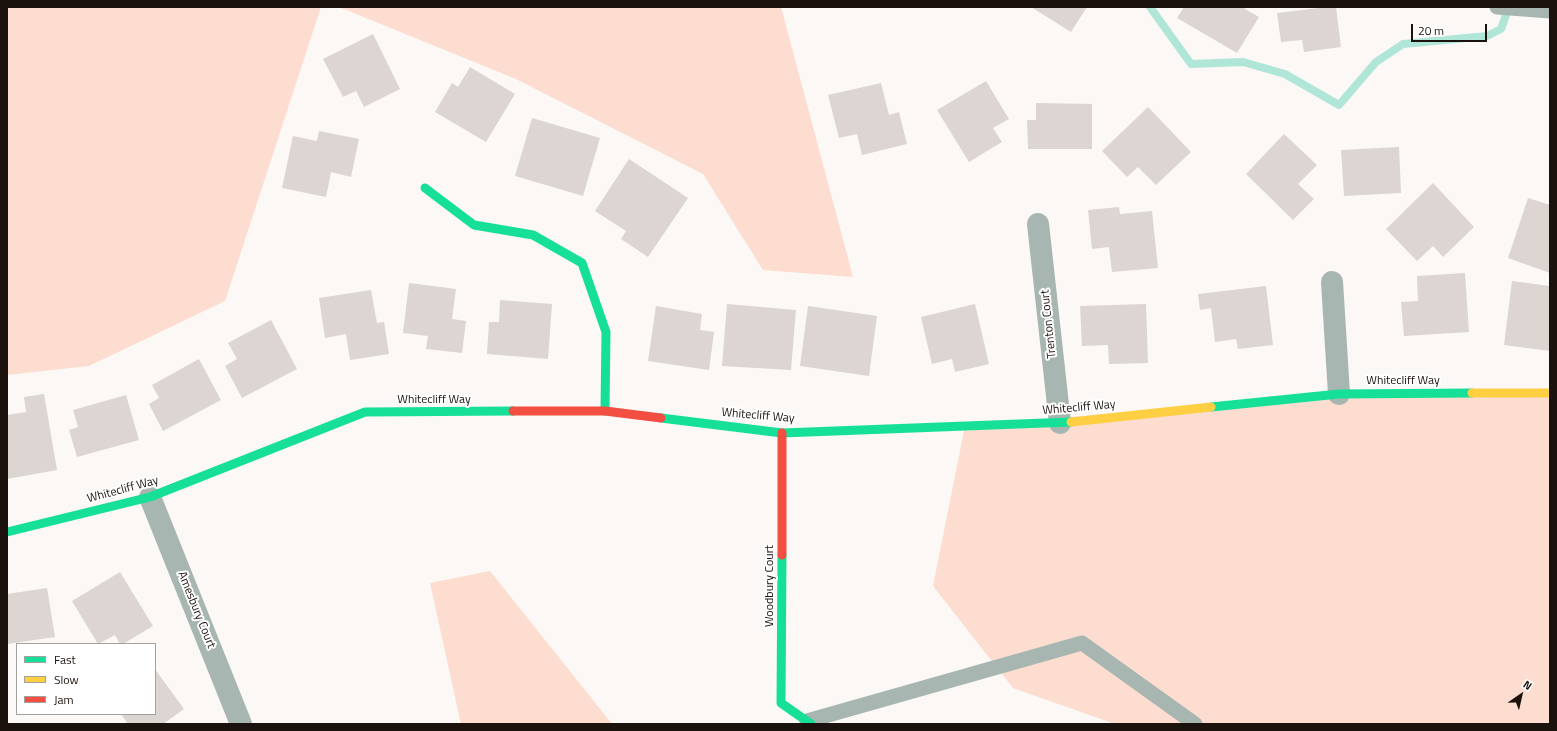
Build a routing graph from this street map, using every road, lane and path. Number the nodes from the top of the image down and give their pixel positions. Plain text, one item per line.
1 (1497, 7) edge
2 (1550, 11) edge
3 (425, 188) dead end
4 (1038, 224) dead end
5 (1332, 282) dead end
6 (1550, 393) edge
7 (1339, 394) junction
8 (606, 411) junction
9 (1060, 423) junction
10 (782, 433) junction
11 (150, 497) junction
12 (7, 532) edge
13 (809, 723) edge
14 (241, 724) edge
15 (1195, 724) edge

1 - 2 lane
3 - 8 street
4 - 9 street, Trenton Court
5 - 7 street
6 - 7 street, Whitecliff Way
7 - 9 street, Whitecliff Way
8 - 10 street, Whitecliff Way
8 - 11 street, Whitecliff Way
9 - 10 street, Whitecliff Way
10 - 13 street, Woodbury Court
11 - 12 street, Whitecliff Way
11 - 14 street, Amesbury Court
13 - 15 lane

